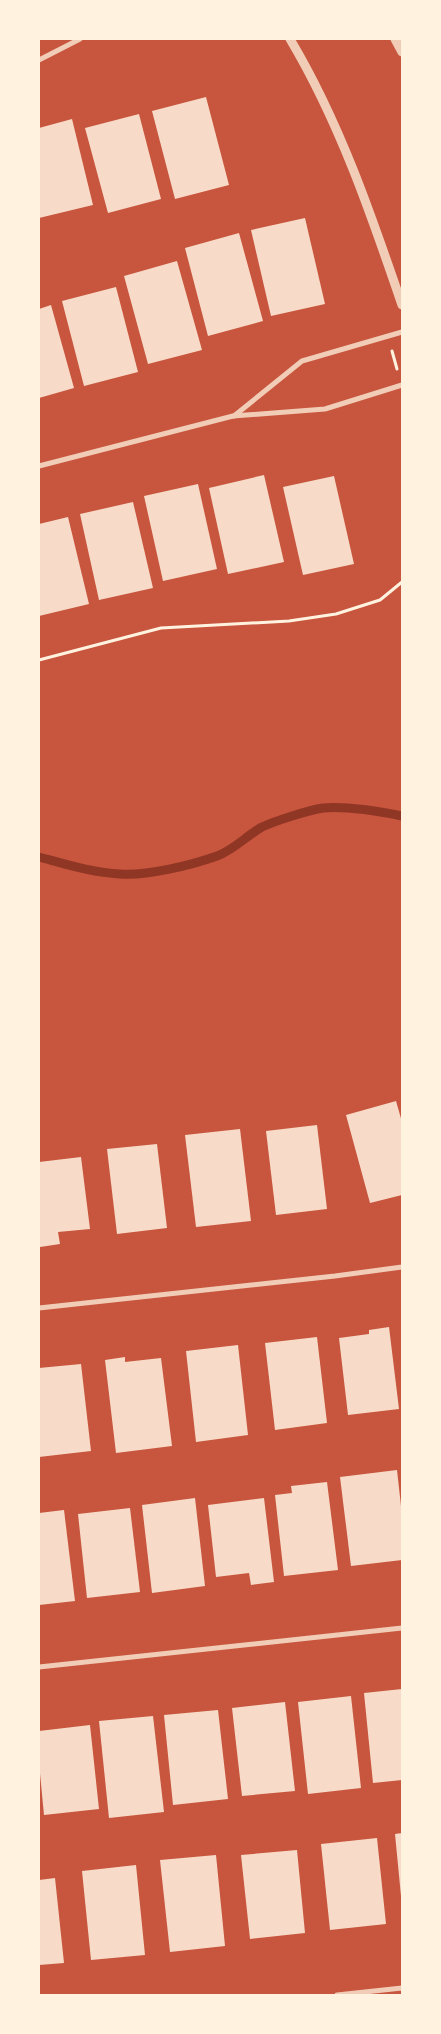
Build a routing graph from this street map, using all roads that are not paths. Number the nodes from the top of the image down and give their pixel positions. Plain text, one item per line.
1 (80, 39) edge
2 (290, 39) edge
3 (395, 39) edge
4 (402, 52) edge
5 (39, 60) edge
6 (402, 305) edge
7 (402, 332) edge
8 (402, 385) edge
9 (233, 416) junction
10 (39, 466) edge
11 (402, 1267) edge
12 (39, 1308) edge
13 (402, 1628) edge
14 (39, 1667) edge
15 (402, 1988) edge
16 (337, 1995) edge

1 - 5 street
2 - 6 street
3 - 4 street
7 - 9 street
8 - 9 street
9 - 10 street
11 - 12 street
13 - 14 street
15 - 16 street

